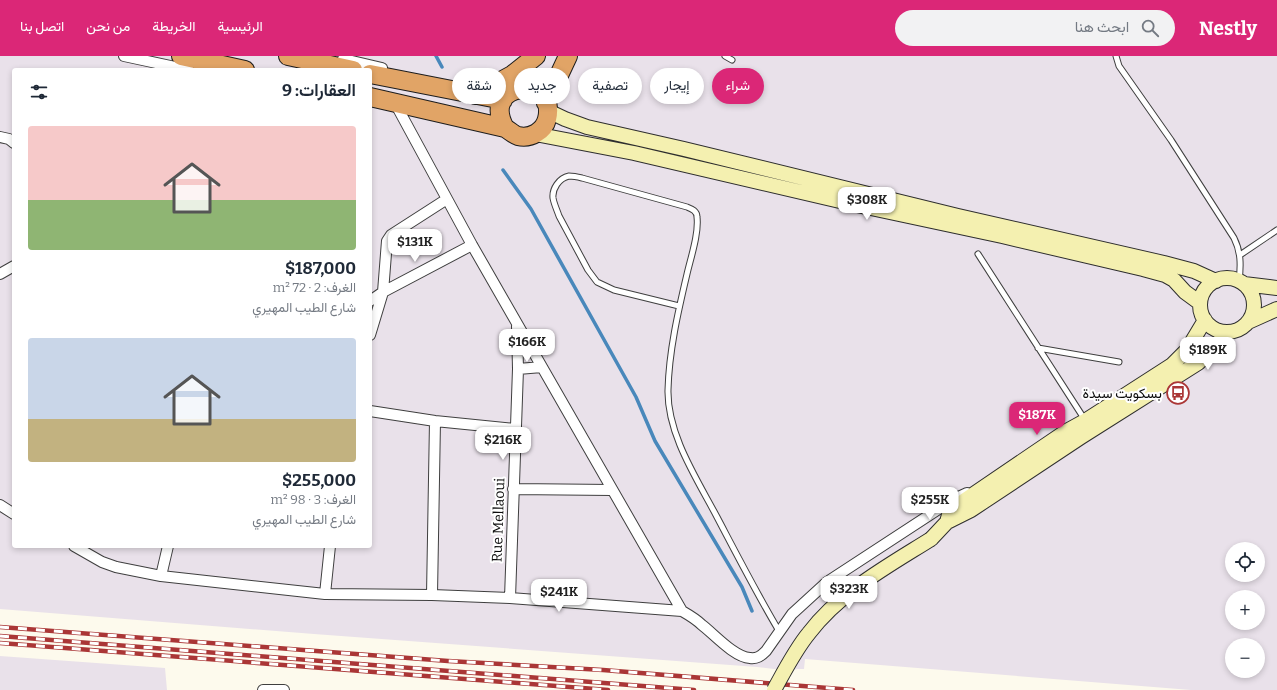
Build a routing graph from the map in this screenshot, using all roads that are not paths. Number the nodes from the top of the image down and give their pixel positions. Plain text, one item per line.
1 (124, 56) edge
2 (181, 56) edge
3 (288, 56) edge
4 (329, 56) edge
5 (537, 56) edge
6 (568, 56) edge
7 (725, 56) edge
8 (1116, 56) edge
9 (732, 60) dead end
10 (180, 68) edge
11 (236, 68) edge
12 (344, 68) edge
13 (530, 68) edge
14 (372, 74) edge
15 (506, 78) edge
16 (452, 86) edge
17 (452, 91) edge
18 (378, 100) edge
19 (502, 104) edge
20 (546, 104) edge
21 (547, 107) junction
22 (505, 128) junction
23 (536, 134) junction
24 (0, 137) edge
25 (12, 141) edge
26 (447, 199) junction
27 (1277, 230) edge
28 (472, 245) junction
29 (978, 254) dead end
30 (1240, 255) junction
31 (12, 267) edge
32 (0, 274) edge
33 (1216, 281) junction
34 (1241, 282) junction
35 (1277, 288) edge
36 (382, 292) junction
37 (372, 300) edge
38 (1200, 303) junction
39 (679, 306) junction
40 (1277, 309) edge
41 (1205, 320) junction
42 (1248, 322) junction
43 (517, 324) junction
44 (372, 328) edge
45 (1230, 332) junction
46 (1038, 348) junction
47 (1119, 362) dead end
48 (542, 367) junction
49 (518, 369) junction
50 (372, 411) edge
51 (435, 421) junction
52 (1085, 421) junction
53 (515, 429) junction
54 (513, 489) junction
55 (612, 490) junction
56 (979, 491) junction
57 (0, 506) edge
58 (12, 513) edge
59 (947, 522) junction
60 (78, 548) edge
61 (168, 548) edge
62 (330, 548) edge
63 (161, 576) junction
64 (325, 594) junction
65 (432, 595) junction
66 (510, 598) junction
67 (682, 611) junction
68 (779, 631) junction
69 (263, 690) edge
70 (284, 690) edge
71 (774, 690) edge

1 - 10 street
2 - 11 highway
3 - 12 highway
4 - 16 street
5 - 13 highway
5 - 15 highway
6 - 21 highway
7 - 9 lane
8 - 30 lane
14 - 17 highway
18 - 22 highway
18 - 26 street
19 - 22 highway
20 - 21 highway
21 - 23 highway
21 - 33 street
22 - 23 highway
23 - 38 street
24 - 25 street
26 - 28 street
26 - 36 street
27 - 30 lane
28 - 36 street
28 - 43 street
29 - 46 lane
30 - 34 lane
31 - 32 street
33 - 34 street
33 - 38 street
34 - 35 street
34 - 42 street
36 - 37 street
36 - 44 street
38 - 41 street
39 - 39 lane
39 - 68 lane
40 - 42 street
41 - 45 street
41 - 52 street
42 - 45 street
43 - 48 street
43 - 49 street, Rue Mellaoui
45 - 59 street
46 - 47 lane
46 - 52 lane
48 - 49 street
48 - 55 street
49 - 53 street, Rue Mellaoui
50 - 51 street
51 - 53 street
51 - 65 street
52 - 56 street
53 - 54 street, Rue Mellaoui
54 - 55 street
54 - 66 street, Rue Mellaoui
55 - 67 street
56 - 59 street
56 - 68 street
57 - 58 street
59 - 71 street, bridge
60 - 63 street
61 - 63 street
62 - 64 street
63 - 64 street
64 - 65 street
65 - 66 street
66 - 67 street
67 - 68 street
69 - 70 street

